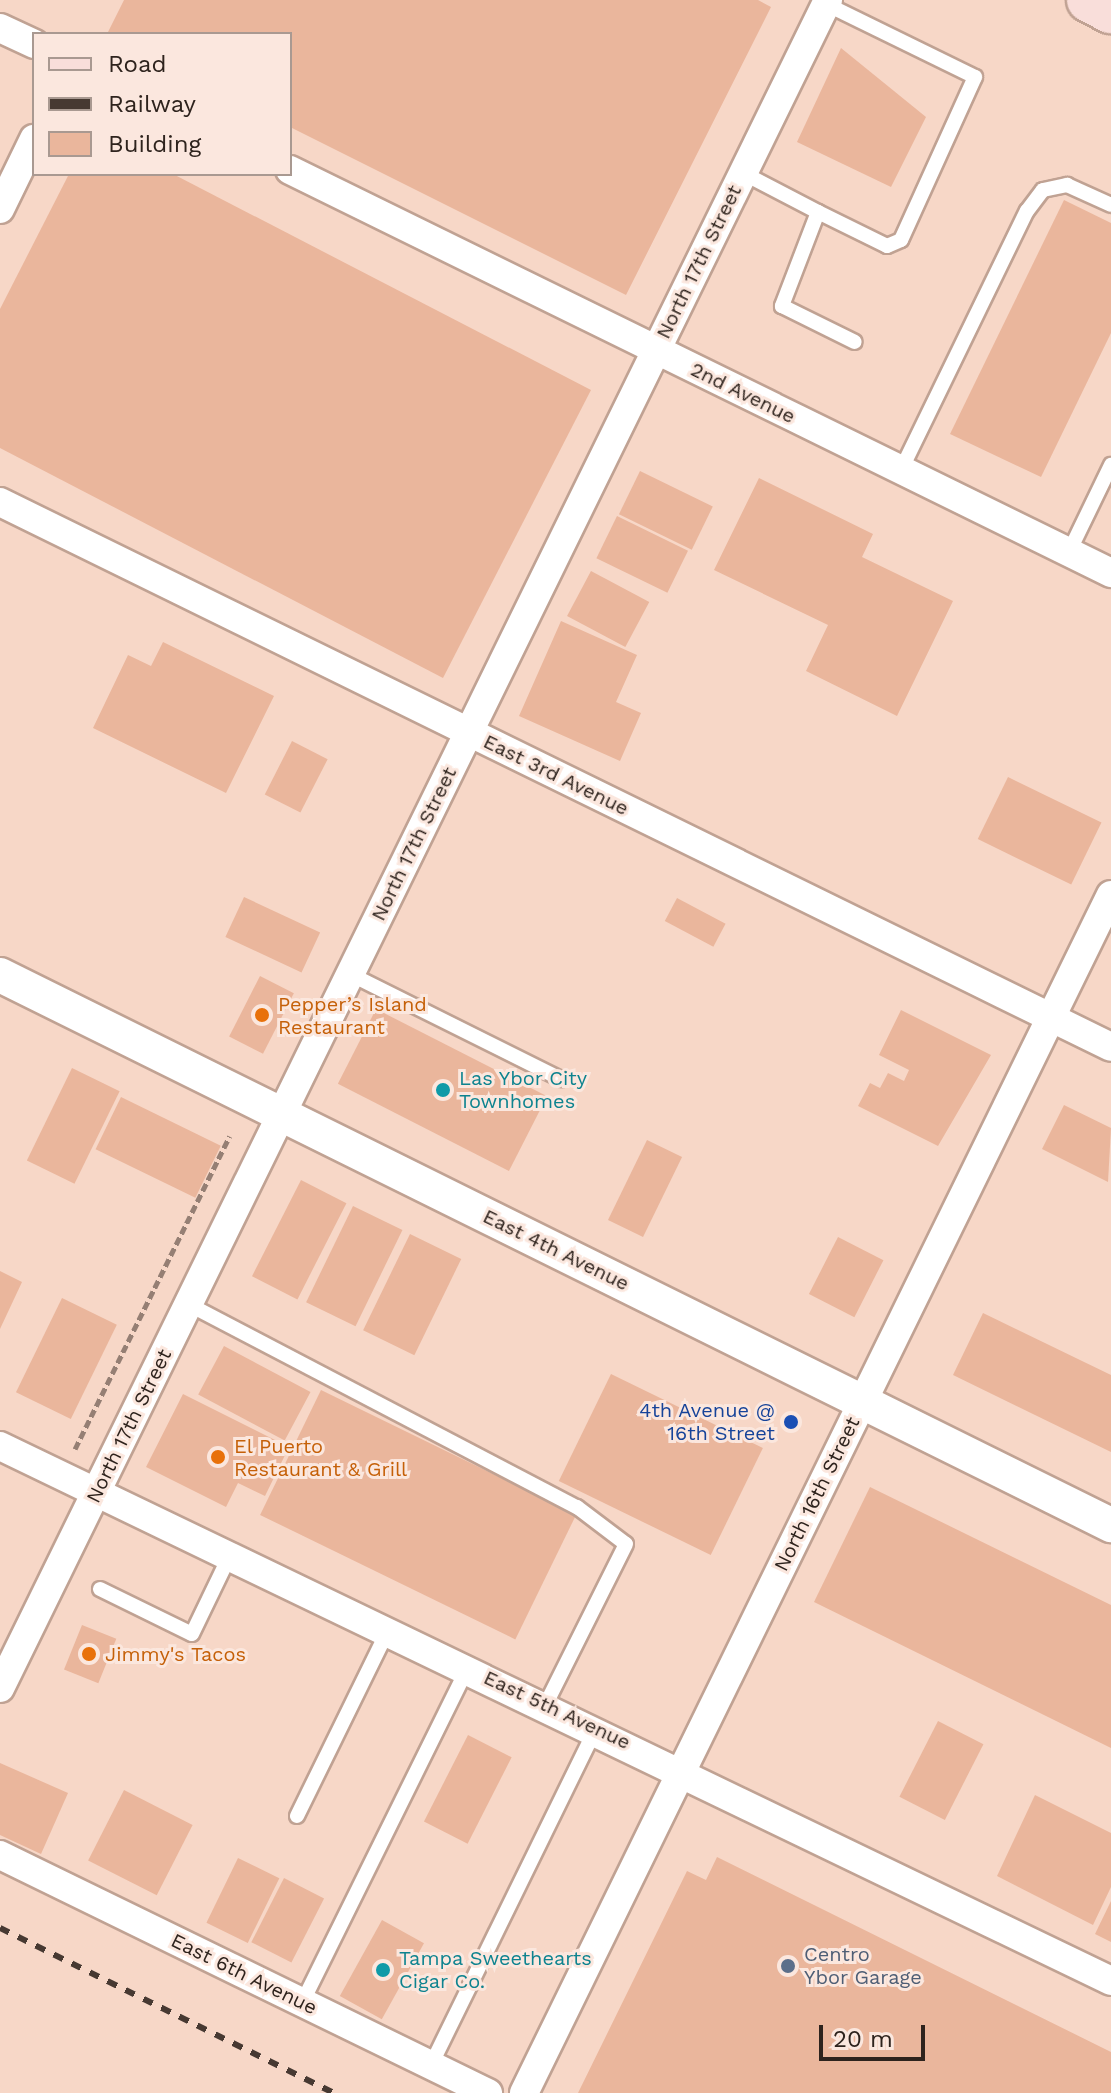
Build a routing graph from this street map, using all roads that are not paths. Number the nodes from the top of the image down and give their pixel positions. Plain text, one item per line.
1 (1089, 0) edge
2 (827, 2) edge
3 (1111, 11) edge
4 (0, 28) edge
5 (32, 43) edge
6 (32, 143) edge
7 (292, 171) edge
8 (743, 173) junction
9 (1111, 205) edge
10 (0, 209) edge
11 (818, 212) junction
12 (855, 342) dead end
13 (656, 350) junction
14 (1111, 465) edge
15 (901, 470) junction
16 (0, 502) edge
17 (1069, 552) junction
18 (1111, 573) edge
19 (469, 732) junction
20 (1111, 895) edge
21 (350, 974) junction
22 (0, 975) edge
23 (1051, 1017) junction
24 (1111, 1047) edge
25 (561, 1079) dead end
26 (282, 1114) junction
27 (188, 1304) junction
28 (862, 1402) junction
29 (0, 1446) edge
30 (95, 1493) junction
31 (1111, 1525) edge
32 (229, 1557) junction
33 (100, 1589) dead end
34 (388, 1630) junction
35 (468, 1667) junction
36 (0, 1688) edge
37 (546, 1704) junction
38 (596, 1728) junction
39 (682, 1770) junction
40 (297, 1816) dead end
41 (0, 1855) edge
42 (1111, 1981) edge
43 (302, 2003) junction
44 (431, 2065) junction
45 (488, 2093) edge
46 (524, 2093) edge

1 - 3 main road
2 - 8 street, North 17th Street
2 - 11 lane
4 - 5 street
6 - 10 street
7 - 13 street, 2nd Avenue
8 - 11 lane
8 - 13 street, North 17th Street
9 - 15 lane
11 - 12 lane
13 - 15 street, 2nd Avenue
13 - 19 street, North 17th Street
14 - 17 lane
15 - 17 street, 2nd Avenue
16 - 19 street, East 3rd Avenue
17 - 18 street, 2nd Avenue
19 - 21 street, North 17th Street
19 - 23 street, East 3rd Avenue
20 - 23 street, North 16th Street
21 - 25 lane
21 - 26 street, North 17th Street
22 - 26 street, East 4th Avenue
23 - 24 street, East 3rd Avenue
23 - 28 street, North 16th Street
26 - 27 street, North 17th Street
26 - 28 street, East 4th Avenue
27 - 30 street, North 17th Street
27 - 37 lane
28 - 31 street, East 4th Avenue
28 - 39 street, North 16th Street
29 - 30 street, East 5th Avenue
30 - 32 street, East 5th Avenue
30 - 36 street, North 17th Street
32 - 33 lane
32 - 34 street, East 5th Avenue
34 - 35 street, East 5th Avenue
34 - 40 lane
35 - 37 street, East 5th Avenue
35 - 43 lane
37 - 38 street, East 5th Avenue
38 - 39 street, East 5th Avenue
38 - 44 lane
39 - 42 street, East 5th Avenue
39 - 46 street, North 16th Street
41 - 43 street, East 6th Avenue
43 - 44 street, East 6th Avenue
44 - 45 street, East 6th Avenue

